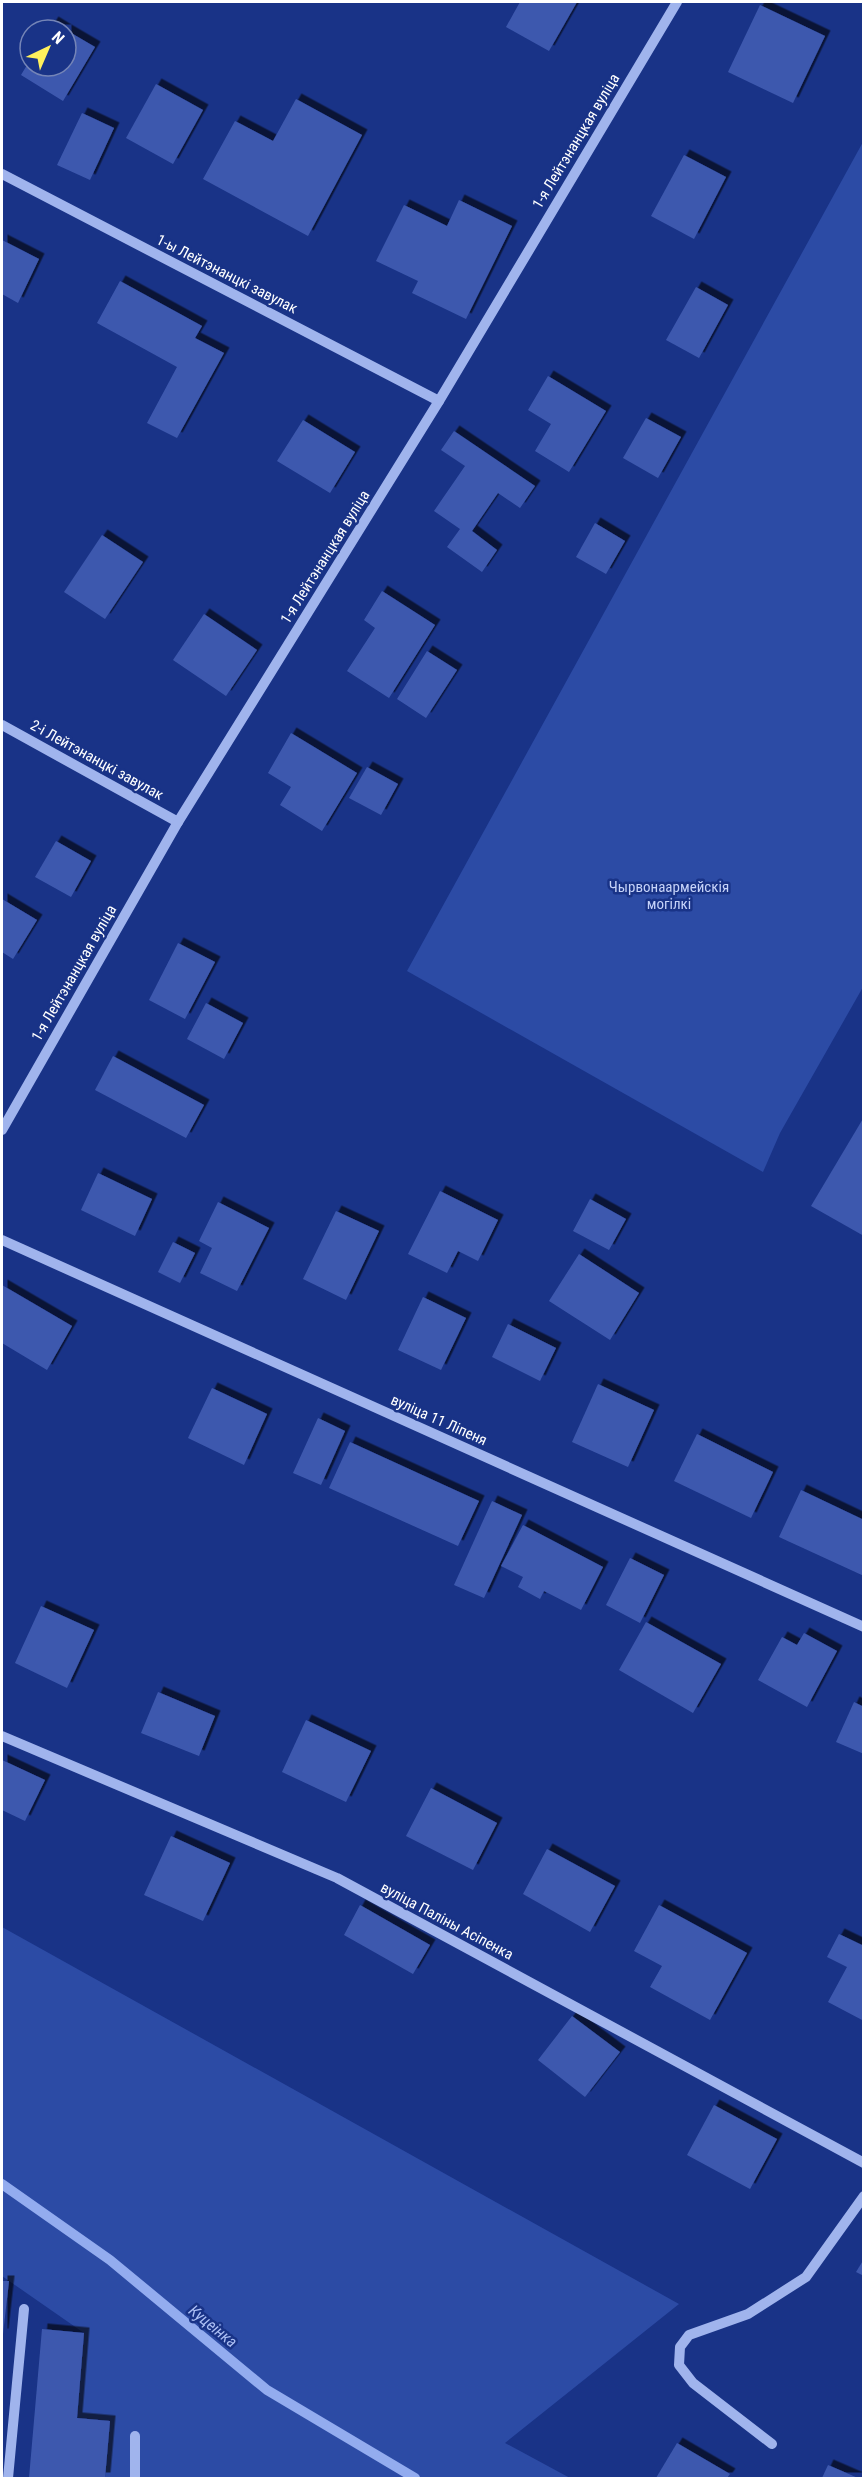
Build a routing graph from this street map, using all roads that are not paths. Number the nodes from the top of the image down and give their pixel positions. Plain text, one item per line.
1 (677, 2) edge
2 (2, 174) edge
3 (439, 400) junction
4 (2, 725) edge
5 (178, 822) junction
6 (2, 1130) edge
7 (2, 1240) edge
8 (864, 1627) edge
9 (2, 1736) edge
10 (864, 2163) edge
11 (864, 2196) edge
12 (24, 2309) dead end
13 (135, 2436) dead end
14 (772, 2444) dead end
15 (8, 2478) edge
16 (135, 2478) edge

1 - 3 street, 1-я Лейтэнанцкая вуліца
2 - 3 street, 1-ы Лейтэнанцкі завулак
3 - 5 street, 1-я Лейтэнанцкая вуліца
4 - 5 street, 2-і Лейтэнанцкі завулак
5 - 6 street, 1-я Лейтэнанцкая вуліца
7 - 8 street, вуліца 11 Ліпеня
9 - 10 street, вуліца Паліны Асіпенка
11 - 14 street
12 - 15 street
13 - 16 street

